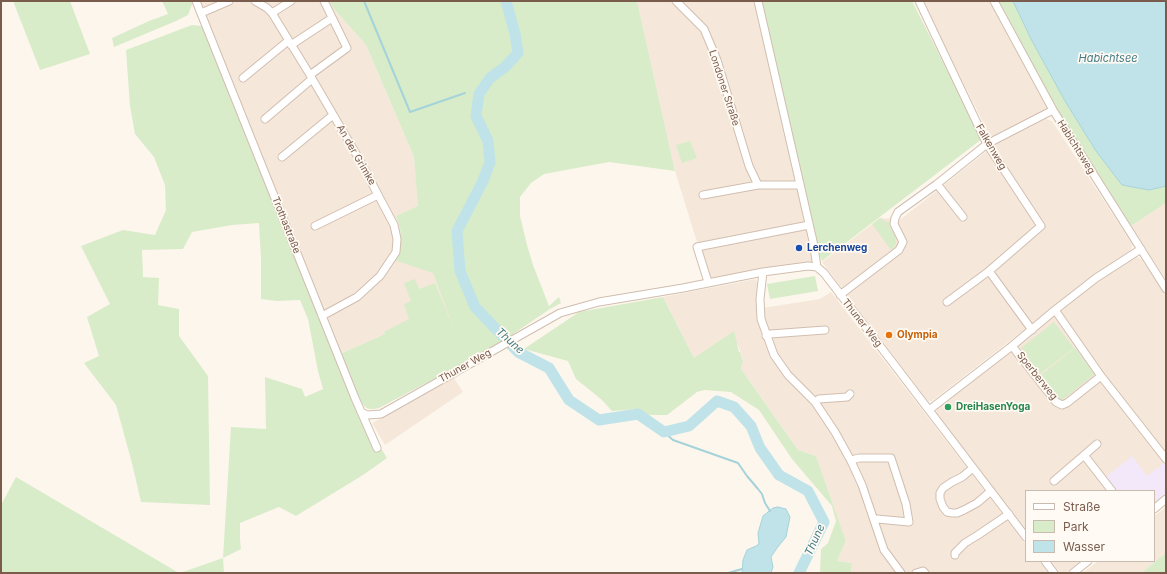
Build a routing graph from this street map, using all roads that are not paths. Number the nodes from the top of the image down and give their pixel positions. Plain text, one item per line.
1 (196, 1) edge
2 (229, 1) edge
3 (256, 1) edge
4 (291, 1) edge
5 (324, 1) edge
6 (676, 1) edge
7 (758, 1) edge
8 (919, 1) edge
9 (994, 1) edge
10 (201, 13) junction
11 (272, 13) junction
12 (332, 18) junction
13 (289, 43) junction
14 (311, 77) junction
15 (243, 78) dead end
16 (1053, 110) junction
17 (333, 115) junction
18 (265, 119) dead end
19 (988, 144) junction
20 (282, 157) dead end
21 (937, 184) junction
22 (758, 185) junction
23 (800, 185) junction
24 (378, 195) junction
25 (703, 195) dead end
26 (963, 217) dead end
27 (809, 225) junction
28 (315, 226) dead end
29 (1140, 249) junction
30 (817, 267) junction
31 (989, 271) junction
32 (762, 272) junction
33 (708, 282) junction
34 (1166, 289) edge
35 (840, 295) junction
36 (948, 302) dead end
37 (1056, 310) junction
38 (322, 316) junction
39 (825, 330) dead end
40 (1032, 330) junction
41 (766, 336) junction
42 (1012, 346) junction
43 (1102, 376) junction
44 (850, 394) dead end
45 (815, 402) junction
46 (929, 410) junction
47 (361, 412) junction
48 (1097, 444) dead end
49 (377, 448) dead end
50 (1084, 455) junction
51 (1166, 459) edge
52 (851, 461) junction
53 (973, 468) junction
54 (1054, 481) dead end
55 (1111, 490) edge
56 (991, 491) junction
57 (1166, 499) edge
58 (1155, 507) edge
59 (1008, 514) junction
60 (874, 520) junction
61 (1025, 536) edge
62 (955, 555) dead end
63 (1046, 562) edge
64 (1087, 562) edge
65 (901, 573) edge
66 (916, 573) edge
67 (925, 573) edge
68 (1054, 573) edge
69 (1073, 573) edge

1 - 10 street, Trothastraße
2 - 10 street
3 - 11 street, An der Grimke
4 - 11 street
5 - 12 street
6 - 22 street, Londoner Straße
7 - 23 street
8 - 19 street, Falkenweg
9 - 16 street, Habichtsweg
10 - 38 street, Trothastraße
11 - 13 street, An der Grimke
12 - 13 street
12 - 14 street
13 - 14 street, An der Grimke
13 - 15 street
14 - 17 street, An der Grimke
14 - 18 street
16 - 19 street
16 - 29 street, Habichtsweg
17 - 20 street, An der Grimke
17 - 24 street, An der Grimke
19 - 21 street
19 - 31 street, Falkenweg
21 - 26 street
21 - 35 street
22 - 23 street
22 - 25 street
23 - 27 street
24 - 28 street, An der Grimke
24 - 38 street, An der Grimke
27 - 30 street
27 - 33 street
29 - 34 street, Habichtsweg
29 - 37 street, Sperberweg
30 - 32 street, Thuner Weg
30 - 35 street, Thuner Weg
31 - 36 street, Falkenweg
31 - 40 street
32 - 33 street, Thuner Weg
32 - 41 street
33 - 47 street, Thuner Weg
35 - 46 street, Thuner Weg
37 - 40 street, Sperberweg
37 - 43 street
38 - 47 street, Trothastraße
39 - 41 street
40 - 42 street, Sperberweg
41 - 45 street
42 - 43 street, Sperberweg
42 - 46 street, Sperberweg
43 - 51 street
44 - 45 street
45 - 52 street
46 - 53 street, Thuner Weg
47 - 49 street, Trothastraße
48 - 50 street
50 - 54 street
50 - 55 street
52 - 60 street
52 - 60 street
53 - 56 street, Thuner Weg
53 - 56 street
56 - 59 street, Thuner Weg
57 - 58 street
59 - 61 street, Thuner Weg
59 - 62 street
60 - 65 street
63 - 68 street
64 - 69 street
66 - 67 street

